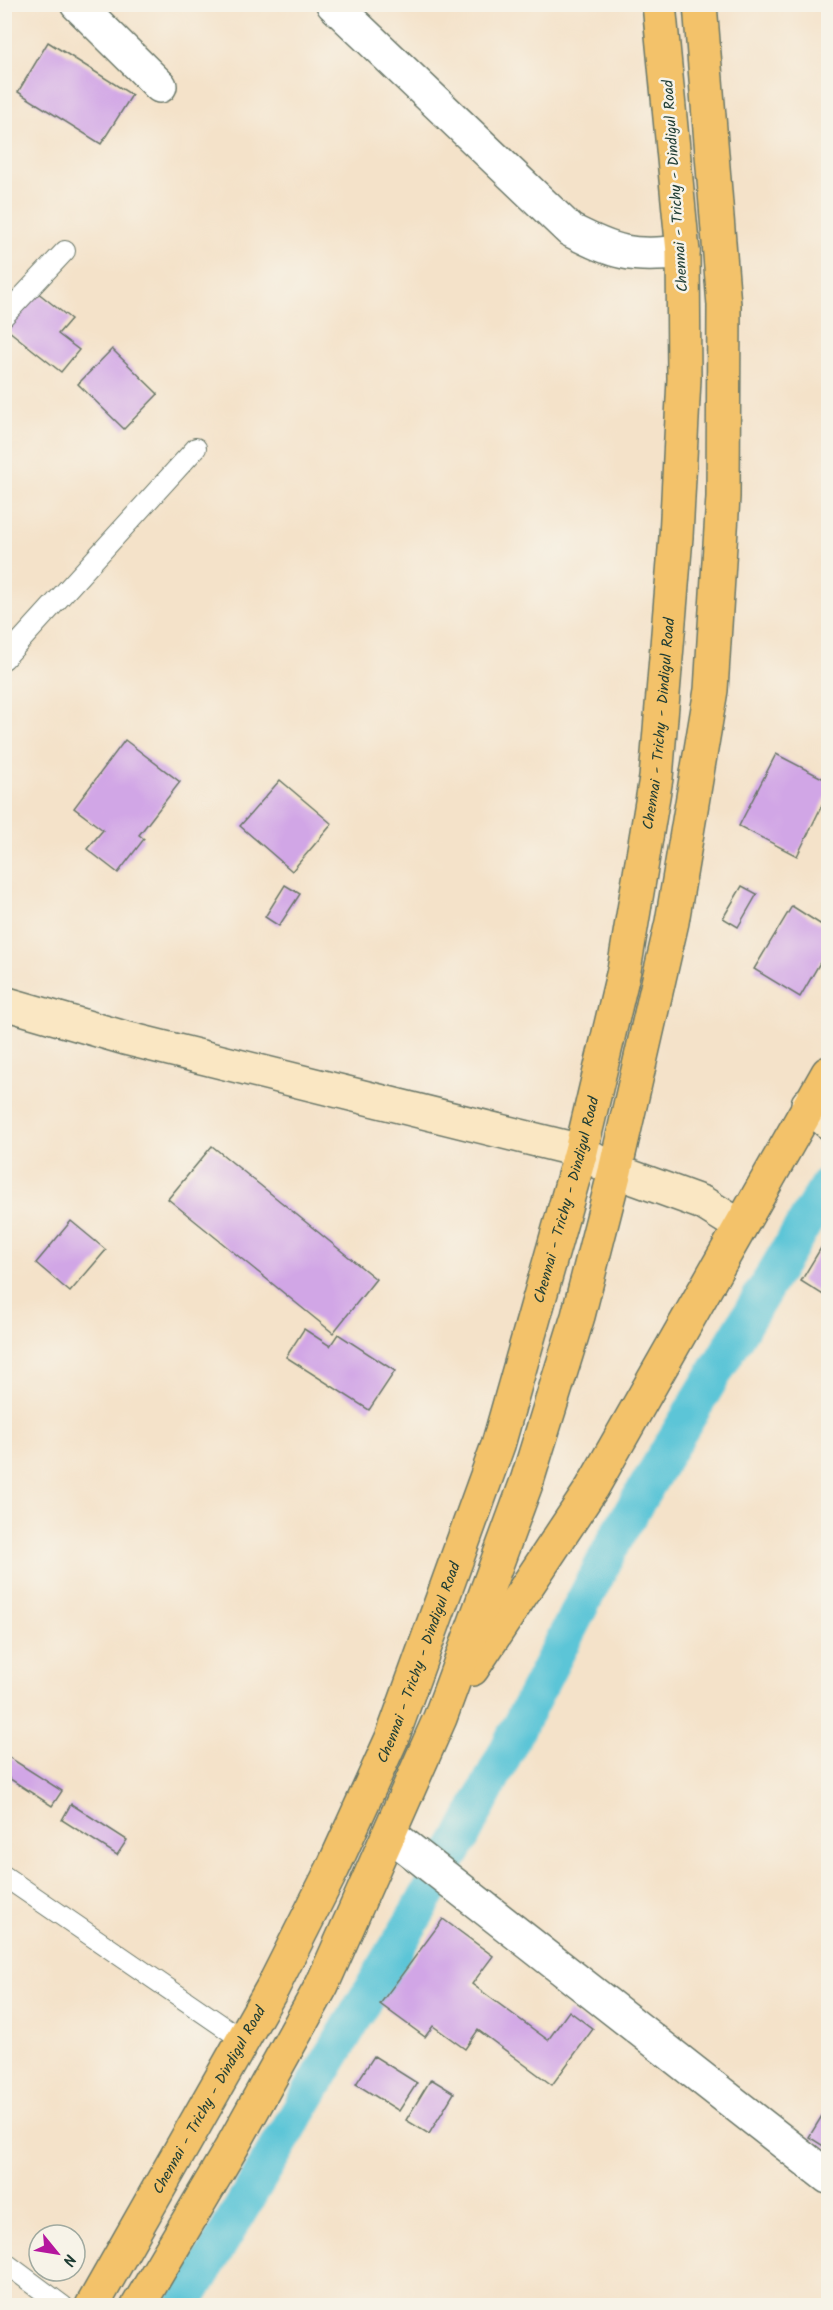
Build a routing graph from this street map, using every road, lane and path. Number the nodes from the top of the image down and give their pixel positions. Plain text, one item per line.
1 (77, 4) edge
2 (333, 4) edge
3 (660, 4) edge
4 (700, 4) edge
5 (160, 86) dead end
6 (65, 251) dead end
7 (683, 252) junction
8 (4, 316) edge
9 (196, 448) dead end
10 (4, 659) edge
11 (4, 1003) edge
12 (828, 1073) edge
13 (818, 1113) edge
14 (581, 1151) junction
15 (615, 1171) junction
16 (740, 1226) junction
17 (440, 1718) junction
18 (392, 1738) junction
19 (390, 1834) junction
20 (4, 1876) edge
21 (243, 2040) junction
22 (828, 2177) edge
23 (4, 2262) edge
24 (63, 2306) edge
25 (92, 2306) edge
26 (138, 2306) edge

1 - 5 street
2 - 7 street
3 - 7 highway, Chennai - Trichy - Dindigul Road
4 - 15 highway
6 - 8 lane
7 - 14 highway, Chennai - Trichy - Dindigul Road
9 - 10 lane
11 - 14 street
12 - 13 highway
13 - 16 highway
14 - 15 street
14 - 18 highway, Chennai - Trichy - Dindigul Road
15 - 16 street
15 - 17 highway
16 - 17 highway
17 - 18 highway
17 - 19 highway
18 - 21 highway, Chennai - Trichy - Dindigul Road
19 - 22 street
19 - 26 highway
20 - 21 lane
21 - 25 highway, Chennai - Trichy - Dindigul Road
23 - 24 lane

